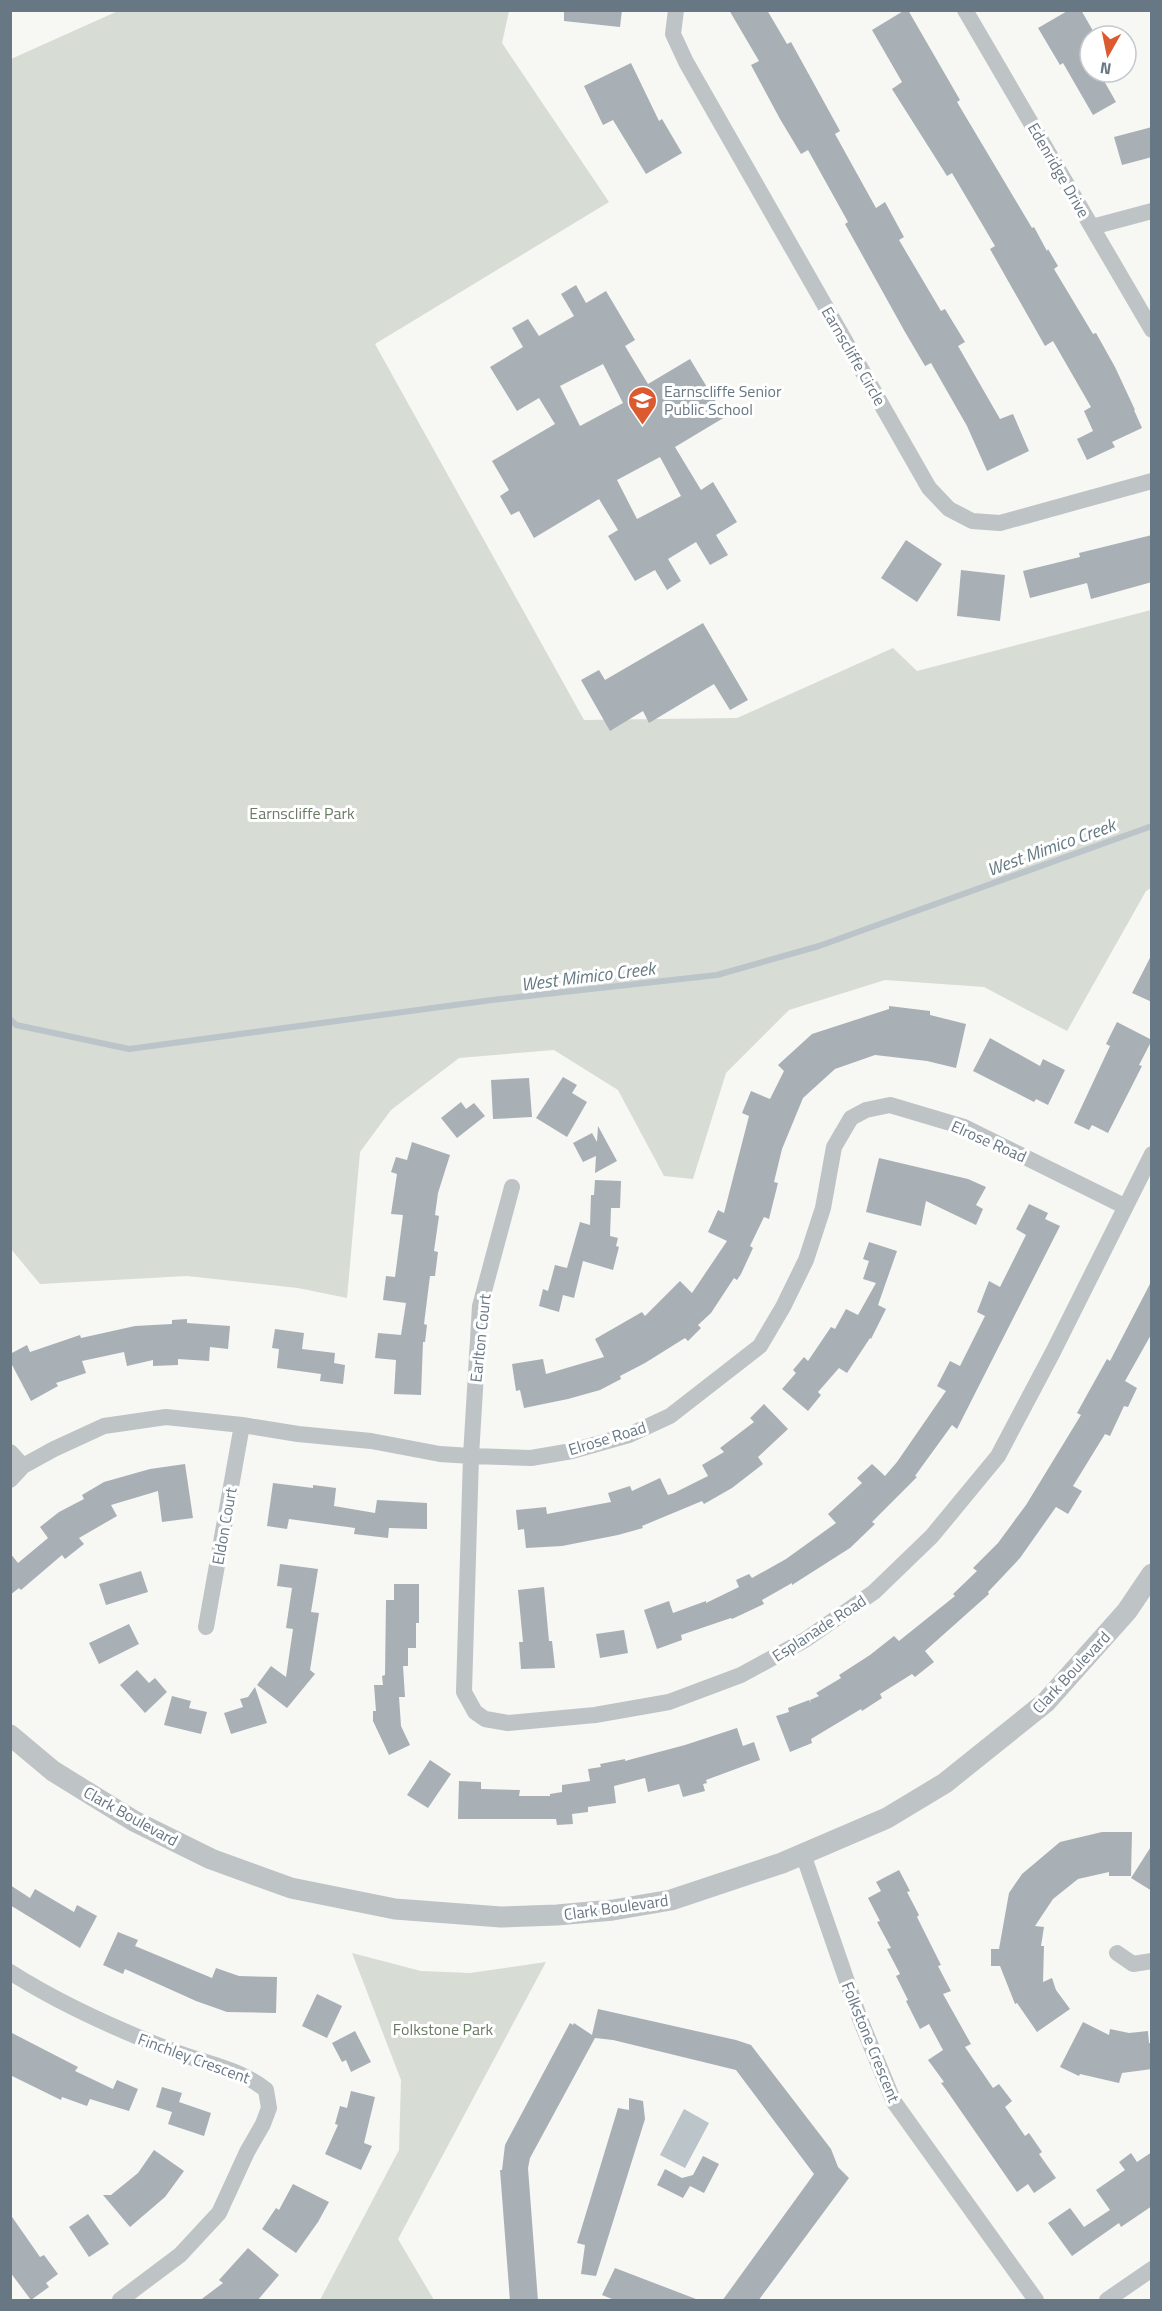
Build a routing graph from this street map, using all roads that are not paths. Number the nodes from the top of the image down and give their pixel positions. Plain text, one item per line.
1 (676, 10) edge
2 (965, 10) edge
3 (1152, 211) edge
4 (1092, 227) junction
5 (1152, 330) edge
6 (1152, 481) edge
7 (1152, 1154) edge
8 (512, 1187) dead end
9 (1124, 1206) junction
10 (242, 1425) junction
11 (10, 1452) edge
12 (471, 1456) junction
13 (23, 1466) junction
14 (10, 1480) edge
15 (1152, 1574) edge
16 (207, 1627) dead end
17 (10, 1736) edge
18 (803, 1854) junction
19 (1117, 1953) dead end
20 (1152, 1962) edge
21 (10, 1972) edge
22 (1152, 2269) edge
23 (120, 2301) edge
24 (1036, 2301) edge
25 (1107, 2301) edge

1 - 6 street, Earnscliffe Circle
2 - 4 street, Edenridge Drive
3 - 4 street
4 - 5 street, Edenridge Drive
7 - 9 street, Esplanade Road
8 - 12 street, Earlton Court
9 - 12 street, Elrose Road
9 - 12 street, Esplanade Road
10 - 12 street, Elrose Road
10 - 13 street, Elrose Road
10 - 16 street, Eldon Court
11 - 13 street
13 - 14 street, Elrose Road
15 - 18 street, Clark Boulevard
17 - 18 street, Clark Boulevard
18 - 24 street, Folkstone Crescent
19 - 20 street
21 - 23 street, Finchley Crescent
22 - 25 street

